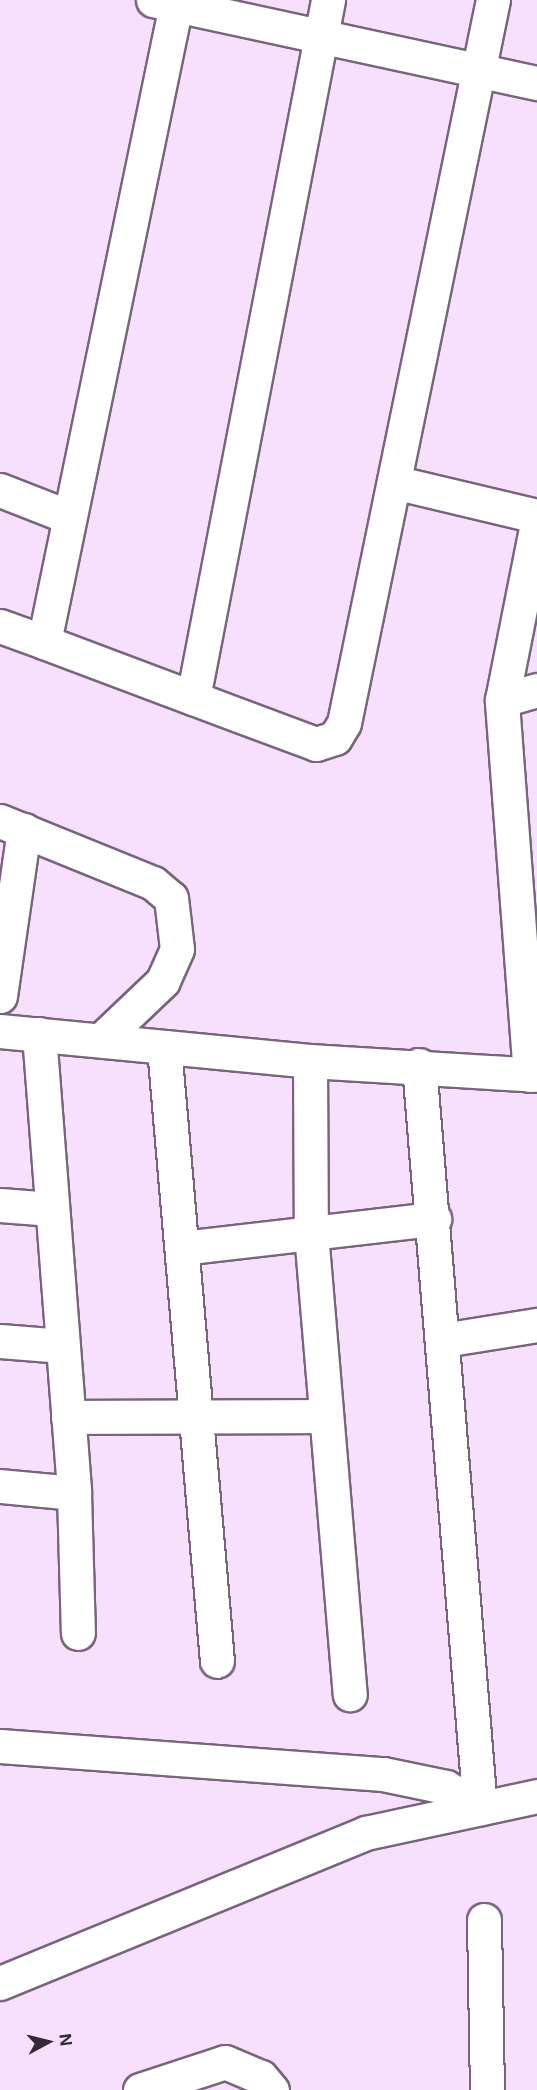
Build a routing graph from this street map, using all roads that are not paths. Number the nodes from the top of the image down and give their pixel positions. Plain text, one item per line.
1 (328, 0) edge
2 (493, 0) edge
3 (168, 2) edge
4 (321, 37) junction
5 (479, 71) junction
6 (537, 83) edge
7 (394, 482) junction
8 (0, 490) edge
9 (537, 516) edge
10 (69, 517) junction
11 (537, 524) edge
12 (0, 626) edge
13 (44, 642) junction
14 (537, 690) edge
15 (193, 698) junction
16 (502, 700) junction
17 (12, 826) edge
18 (0, 996) edge
19 (0, 1030) edge
20 (39, 1034) junction
21 (101, 1040) junction
22 (164, 1047) junction
23 (310, 1061) junction
24 (419, 1065) junction
25 (533, 1075) edge
26 (0, 1205) edge
27 (52, 1209) junction
28 (434, 1219) junction
29 (311, 1233) junction
30 (182, 1248) junction
31 (537, 1325) edge
32 (443, 1340) junction
33 (0, 1341) edge
34 (63, 1346) junction
35 (326, 1416) junction
36 (68, 1417) junction
37 (198, 1417) junction
38 (0, 1486) edge
39 (74, 1493) junction
40 (78, 1633) dead end
41 (217, 1660) dead end
42 (350, 1694) dead end
43 (0, 1746) edge
44 (537, 1796) edge
45 (480, 1808) junction
46 (484, 1920) dead end
47 (0, 1983) edge
48 (141, 2090) edge
49 (272, 2090) edge
50 (487, 2090) edge

1 - 4 street
2 - 5 street
3 - 4 street
3 - 10 street
4 - 5 street
4 - 15 street
5 - 6 street
5 - 7 street
7 - 9 street
7 - 15 street
8 - 10 street
10 - 13 street
11 - 16 street
12 - 13 street
13 - 15 street
14 - 16 street
16 - 25 street
17 - 18 street
17 - 21 street
19 - 20 street
20 - 21 street
20 - 27 street
21 - 22 street
22 - 23 street
22 - 30 street
23 - 24 street
23 - 29 street
24 - 25 street
24 - 28 street
26 - 27 street
27 - 34 street
28 - 29 street
28 - 32 street
29 - 30 street
29 - 35 street
30 - 37 street
31 - 32 street
32 - 45 street
33 - 34 street
34 - 36 street
35 - 37 street
35 - 42 street
36 - 37 street
36 - 39 street
37 - 41 street
38 - 39 street
39 - 40 street
43 - 45 street
44 - 45 street
45 - 47 street
46 - 50 street
48 - 49 street

